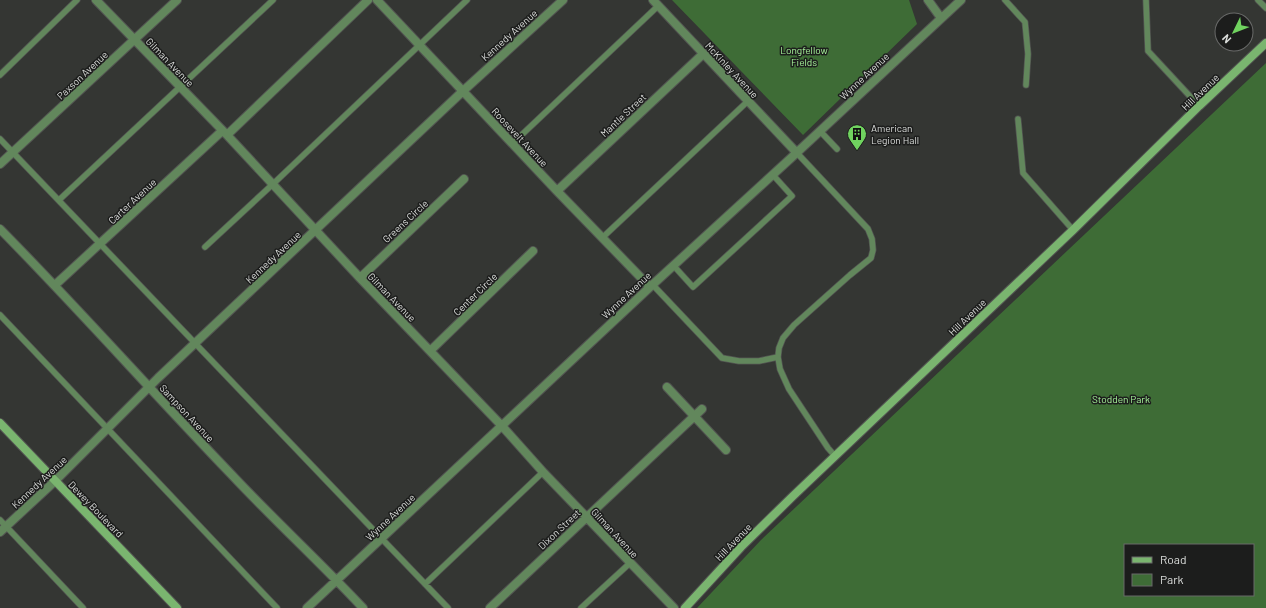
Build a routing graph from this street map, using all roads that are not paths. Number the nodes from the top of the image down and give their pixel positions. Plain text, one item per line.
1 (77, 0) edge
2 (96, 0) edge
3 (177, 0) edge
4 (273, 0) edge
5 (368, 0) edge
6 (377, 0) edge
7 (467, 0) edge
8 (562, 0) edge
9 (928, 0) edge
10 (961, 0) edge
11 (1005, 0) edge
12 (1146, 0) edge
13 (1258, 0) edge
14 (656, 3) edge
15 (1266, 8) edge
16 (941, 18) junction
17 (135, 40) junction
18 (1266, 43) edge
19 (419, 45) junction
20 (703, 54) junction
21 (0, 75) edge
22 (1026, 85) dead end
23 (180, 87) junction
24 (463, 91) junction
25 (748, 101) junction
26 (1199, 106) junction
27 (1018, 119) dead end
28 (820, 131) junction
29 (224, 133) junction
30 (0, 139) edge
31 (512, 144) junction
32 (837, 149) dead end
33 (13, 152) junction
34 (797, 153) junction
35 (0, 164) edge
36 (773, 175) junction
37 (464, 178) dead end
38 (273, 184) junction
39 (557, 191) junction
40 (59, 200) junction
41 (0, 229) edge
42 (316, 230) junction
43 (1073, 230) junction
44 (602, 238) junction
45 (100, 243) junction
46 (205, 248) dead end
47 (533, 251) dead end
48 (673, 265) junction
49 (360, 278) junction
50 (55, 285) junction
51 (651, 286) junction
52 (0, 315) edge
53 (196, 344) junction
54 (430, 351) junction
55 (778, 357) junction
56 (667, 387) dead end
57 (149, 388) junction
58 (702, 409) dead end
59 (694, 416) junction
60 (0, 423) edge
61 (502, 426) junction
62 (108, 429) junction
63 (726, 450) dead end
64 (835, 456) junction
65 (543, 472) junction
66 (55, 481) junction
67 (586, 517) junction
68 (2, 526) edge
69 (381, 539) junction
70 (630, 563) junction
71 (337, 580) junction
72 (425, 584) junction
73 (83, 608) edge
74 (177, 608) edge
75 (277, 608) edge
76 (307, 608) edge
77 (363, 608) edge
78 (448, 608) edge
79 (490, 608) edge
80 (581, 608) edge
81 (674, 608) edge
82 (685, 608) edge

1 - 21 lane
2 - 17 street, Gilman Avenue
3 - 17 street, Paxson Avenue
4 - 23 lane
5 - 29 street, Carter Avenue
6 - 19 street, Roosevelt Avenue
7 - 19 lane
8 - 24 street, Kennedy Avenue
9 - 16 street
10 - 16 street, Wynne Avenue
11 - 22 lane
12 - 26 lane
13 - 15 lane
14 - 20 street, McKinley Avenue
14 - 31 lane
16 - 28 street, Wynne Avenue
17 - 23 street, Gilman Avenue
17 - 33 street, Paxson Avenue
18 - 26 street, Hill Avenue
19 - 24 street, Roosevelt Avenue
19 - 38 lane
20 - 25 street, McKinley Avenue
20 - 39 street, Mantle Street
23 - 29 street, Gilman Avenue
23 - 40 lane
24 - 31 street, Roosevelt Avenue
24 - 42 street, Kennedy Avenue
25 - 34 street, McKinley Avenue
25 - 44 lane
26 - 43 street, Hill Avenue
27 - 43 lane
28 - 32 lane
28 - 34 street, Wynne Avenue
29 - 38 street, Gilman Avenue
29 - 45 street, Carter Avenue
30 - 33 lane
31 - 39 street, Roosevelt Avenue
33 - 35 street, Paxson Avenue
33 - 40 lane
34 - 36 street, Wynne Avenue
34 - 55 lane
36 - 48 street, Wynne Avenue
36 - 48 lane
37 - 49 street, Greens Circle
38 - 42 street, Gilman Avenue
38 - 46 lane
39 - 44 street, Roosevelt Avenue
40 - 45 lane
41 - 50 street, Sampson Avenue
42 - 49 street, Gilman Avenue
42 - 53 street, Kennedy Avenue
43 - 64 street, Hill Avenue
44 - 51 street, Roosevelt Avenue
45 - 50 street, Carter Avenue
45 - 53 lane
47 - 54 street, Center Circle
48 - 51 street, Wynne Avenue
49 - 54 street, Gilman Avenue
50 - 57 street, Sampson Avenue
51 - 55 lane
51 - 61 street, Wynne Avenue
52 - 62 lane
53 - 57 street, Kennedy Avenue
53 - 69 lane
54 - 61 street, Gilman Avenue
55 - 64 lane
56 - 59 street
57 - 62 street, Kennedy Avenue
57 - 71 street, Sampson Avenue
58 - 59 street, Dixon Street
59 - 63 street
59 - 67 street, Dixon Street
60 - 66 street, Dewey Boulevard
61 - 65 street, Gilman Avenue
61 - 69 street, Wynne Avenue
62 - 66 street, Kennedy Avenue
62 - 75 lane
64 - 82 street, Hill Avenue
65 - 67 street, Gilman Avenue
65 - 72 lane
66 - 68 street, Kennedy Avenue
66 - 74 street, Dewey Boulevard
67 - 70 street, Gilman Avenue
67 - 79 street, Dixon Street
68 - 73 lane
69 - 71 street, Wynne Avenue
69 - 72 lane
70 - 80 lane
70 - 81 street, Gilman Avenue
71 - 76 street, Wynne Avenue
71 - 77 street, Sampson Avenue
72 - 78 lane

